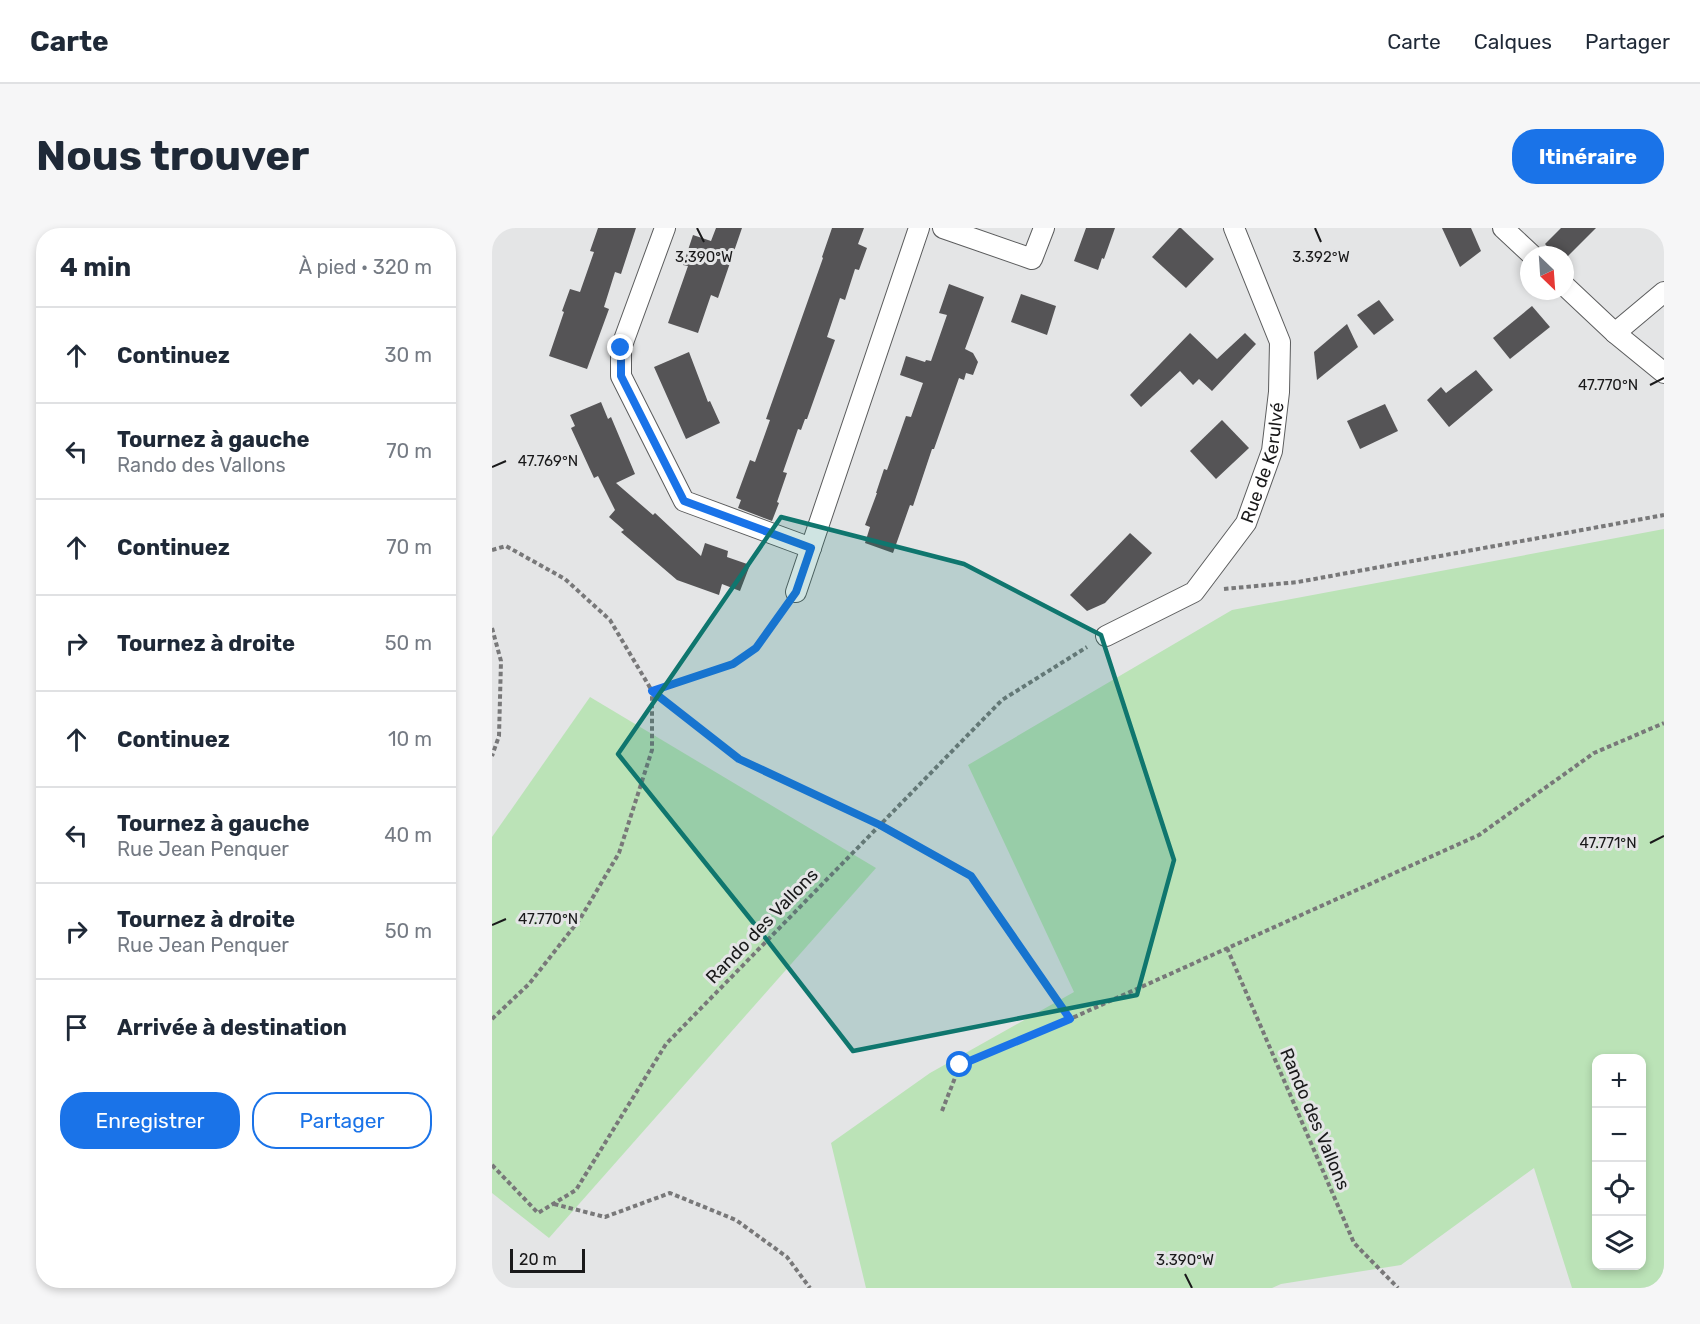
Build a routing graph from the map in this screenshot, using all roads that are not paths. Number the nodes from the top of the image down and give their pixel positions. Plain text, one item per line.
1 (665, 228) edge
2 (919, 228) edge
3 (943, 228) edge
4 (1044, 228) edge
5 (1234, 228) edge
6 (1503, 228) edge
7 (1522, 246) edge
8 (1664, 292) edge
9 (1574, 294) edge
10 (1616, 333) junction
11 (1664, 373) edge
12 (811, 548) junction
13 (796, 592) road end
14 (1106, 636) road end

1 - 12 street
2 - 12 street
3 - 4 street
5 - 14 street, Rue de Kerulvé
6 - 7 street
8 - 10 street
9 - 10 street
10 - 11 street
12 - 13 street

